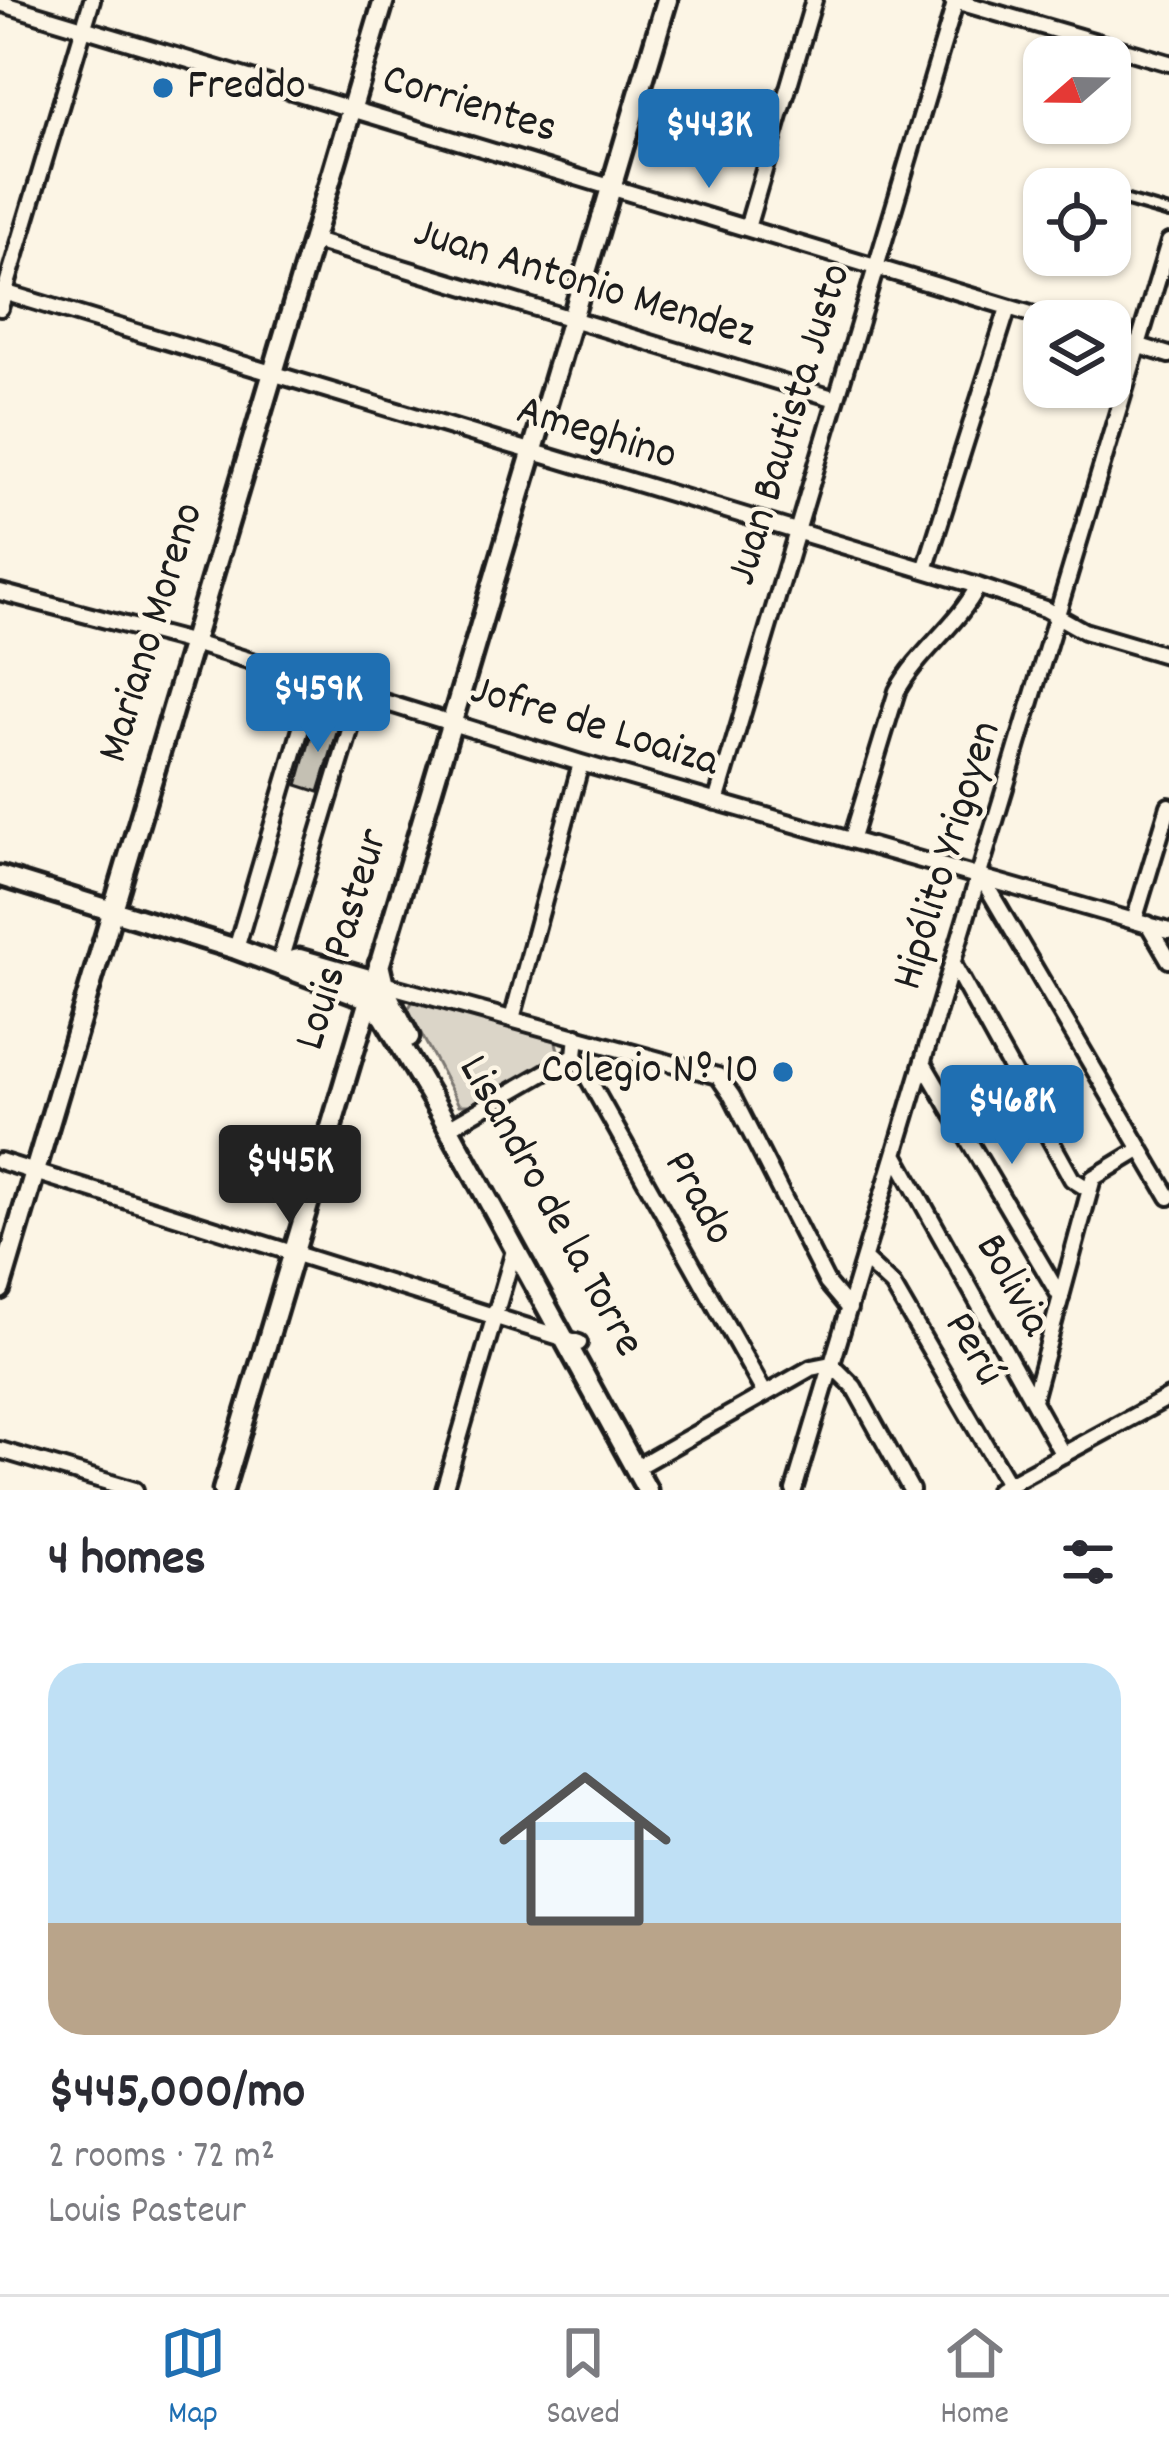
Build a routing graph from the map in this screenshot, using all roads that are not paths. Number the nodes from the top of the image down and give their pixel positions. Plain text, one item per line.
1 (92, 0) edge
2 (384, 0) edge
3 (667, 0) edge
4 (814, 0) edge
5 (955, 0) edge
6 (0, 3) edge
7 (83, 27) junction
8 (1169, 63) edge
9 (351, 107) junction
10 (610, 188) junction
11 (1131, 202) edge
12 (1169, 213) edge
13 (747, 228) junction
14 (311, 240) junction
15 (1169, 242) edge
16 (876, 266) junction
17 (2, 297) edge
18 (1008, 308) junction
19 (1023, 312) edge
20 (571, 319) junction
21 (1131, 344) edge
22 (1138, 346) junction
23 (1169, 355) edge
24 (271, 373) junction
25 (836, 399) junction
26 (533, 454) junction
27 (797, 532) junction
28 (925, 570) junction
29 (978, 586) junction
30 (0, 592) edge
31 (1059, 617) junction
32 (190, 642) junction
33 (1169, 656) edge
34 (315, 681) junction
35 (361, 694) junction
36 (453, 722) junction
37 (581, 763) junction
38 (716, 802) junction
39 (1169, 806) edge
40 (852, 838) junction
41 (980, 875) junction
42 (0, 876) edge
43 (110, 910) junction
44 (1141, 922) junction
45 (1169, 931) edge
46 (236, 949) junction
47 (1169, 960) edge
48 (279, 964) junction
49 (952, 964) junction
50 (374, 987) junction
51 (512, 1018) junction
52 (577, 1036) junction
53 (575, 1055) junction
54 (923, 1063) junction
55 (457, 1123) junction
56 (1141, 1150) junction
57 (895, 1154) junction
58 (0, 1161) edge
59 (36, 1172) junction
60 (1088, 1189) junction
61 (1169, 1197) edge
62 (514, 1247) junction
63 (291, 1253) junction
64 (864, 1259) junction
65 (0, 1289) edge
66 (1061, 1298) junction
67 (849, 1309) junction
68 (495, 1317) junction
69 (573, 1341) junction
70 (831, 1364) junction
71 (765, 1394) junction
72 (1169, 1396) edge
73 (1033, 1400) junction
74 (0, 1450) edge
75 (1063, 1455) junction
76 (640, 1464) junction
77 (1028, 1474) junction
78 (1003, 1487) edge
79 (135, 1490) edge
80 (223, 1490) edge
81 (444, 1490) edge
82 (647, 1490) edge
83 (662, 1490) edge
84 (794, 1490) edge
85 (911, 1490) edge
86 (1037, 1490) edge

1 - 7 street
2 - 9 main road, Mariano Moreno
3 - 10 main road, Louis Pasteur
4 - 13 street
5 - 8 street
5 - 16 street, Juan Bautista Justo
6 - 7 street, Corrientes
7 - 9 street, Corrientes
7 - 17 street
9 - 10 street, Corrientes
9 - 14 main road, Mariano Moreno
10 - 13 street, Corrientes
10 - 20 main road, Louis Pasteur
11 - 12 lane
13 - 16 street, Corrientes
14 - 20 street, Juan Antonio Mendez
14 - 24 main road, Mariano Moreno
15 - 22 street, Hipólito Yrigoyen
16 - 18 street, Corrientes
16 - 25 street, Juan Bautista Justo
17 - 24 street, Ameghino
18 - 19 street, Corrientes
18 - 28 street
20 - 25 street, Juan Antonio Mendez
20 - 26 main road, Louis Pasteur
21 - 22 street
22 - 23 street
22 - 31 street, Hipólito Yrigoyen
24 - 26 street, Ameghino
24 - 32 main road, Mariano Moreno
25 - 27 street, Juan Bautista Justo
26 - 27 street, Ameghino
26 - 36 main road, Louis Pasteur
27 - 28 street, Ameghino
27 - 38 street, Juan Bautista Justo
28 - 29 street, Ameghino
29 - 31 street, Ameghino
29 - 40 street
30 - 32 street, Jofre de Loaiza
31 - 33 street, Ameghino
31 - 41 street, Hipólito Yrigoyen
32 - 34 street, Jofre de Loaiza
32 - 43 main road, Mariano Moreno
34 - 35 street, Jofre de Loaiza
34 - 46 street
35 - 36 street, Jofre de Loaiza
35 - 48 street
36 - 37 street, Jofre de Loaiza
36 - 50 main road, Louis Pasteur
37 - 38 street, Jofre de Loaiza
37 - 51 street
38 - 40 street, Jofre de Loaiza
39 - 44 street
40 - 41 street, Jofre de Loaiza
41 - 44 street, Jofre de Loaiza
41 - 49 street, Hipólito Yrigoyen
41 - 56 street
42 - 43 main road
43 - 46 main road
43 - 59 main road, Mariano Moreno
44 - 45 street, Jofre de Loaiza
44 - 47 street
46 - 48 main road
48 - 50 main road
49 - 54 street, Hipólito Yrigoyen
49 - 60 street
50 - 51 street
50 - 55 main road, Lisandro de la Torre
50 - 62 main road, Lisandro de la Torre
50 - 63 main road, Louis Pasteur
51 - 52 street
52 - 53 street
52 - 67 street
53 - 55 street
53 - 71 street, Prado
54 - 57 street, Hipólito Yrigoyen
54 - 66 street
55 - 69 main road, Lisandro de la Torre
56 - 60 street
56 - 61 street
57 - 64 street, Hipólito Yrigoyen
57 - 73 street, Bolivia
58 - 59 street
59 - 63 street
59 - 65 main road, Mariano Moreno
60 - 66 street
62 - 68 street
62 - 69 main road, Lisandro de la Torre
63 - 68 street
63 - 80 main road, Louis Pasteur
64 - 67 street, Hipólito Yrigoyen
64 - 78 street, Perú
66 - 73 street
67 - 70 street, Hipólito Yrigoyen
68 - 69 street
68 - 81 street
69 - 76 main road, Lisandro de la Torre
70 - 71 street
70 - 84 street, Hipólito Yrigoyen
70 - 85 street
71 - 76 street
72 - 75 street
73 - 75 street, Bolivia
74 - 79 street
75 - 77 street
76 - 82 main road, Lisandro de la Torre
76 - 83 main road, Lisandro de la Torre
77 - 78 street
77 - 86 street

